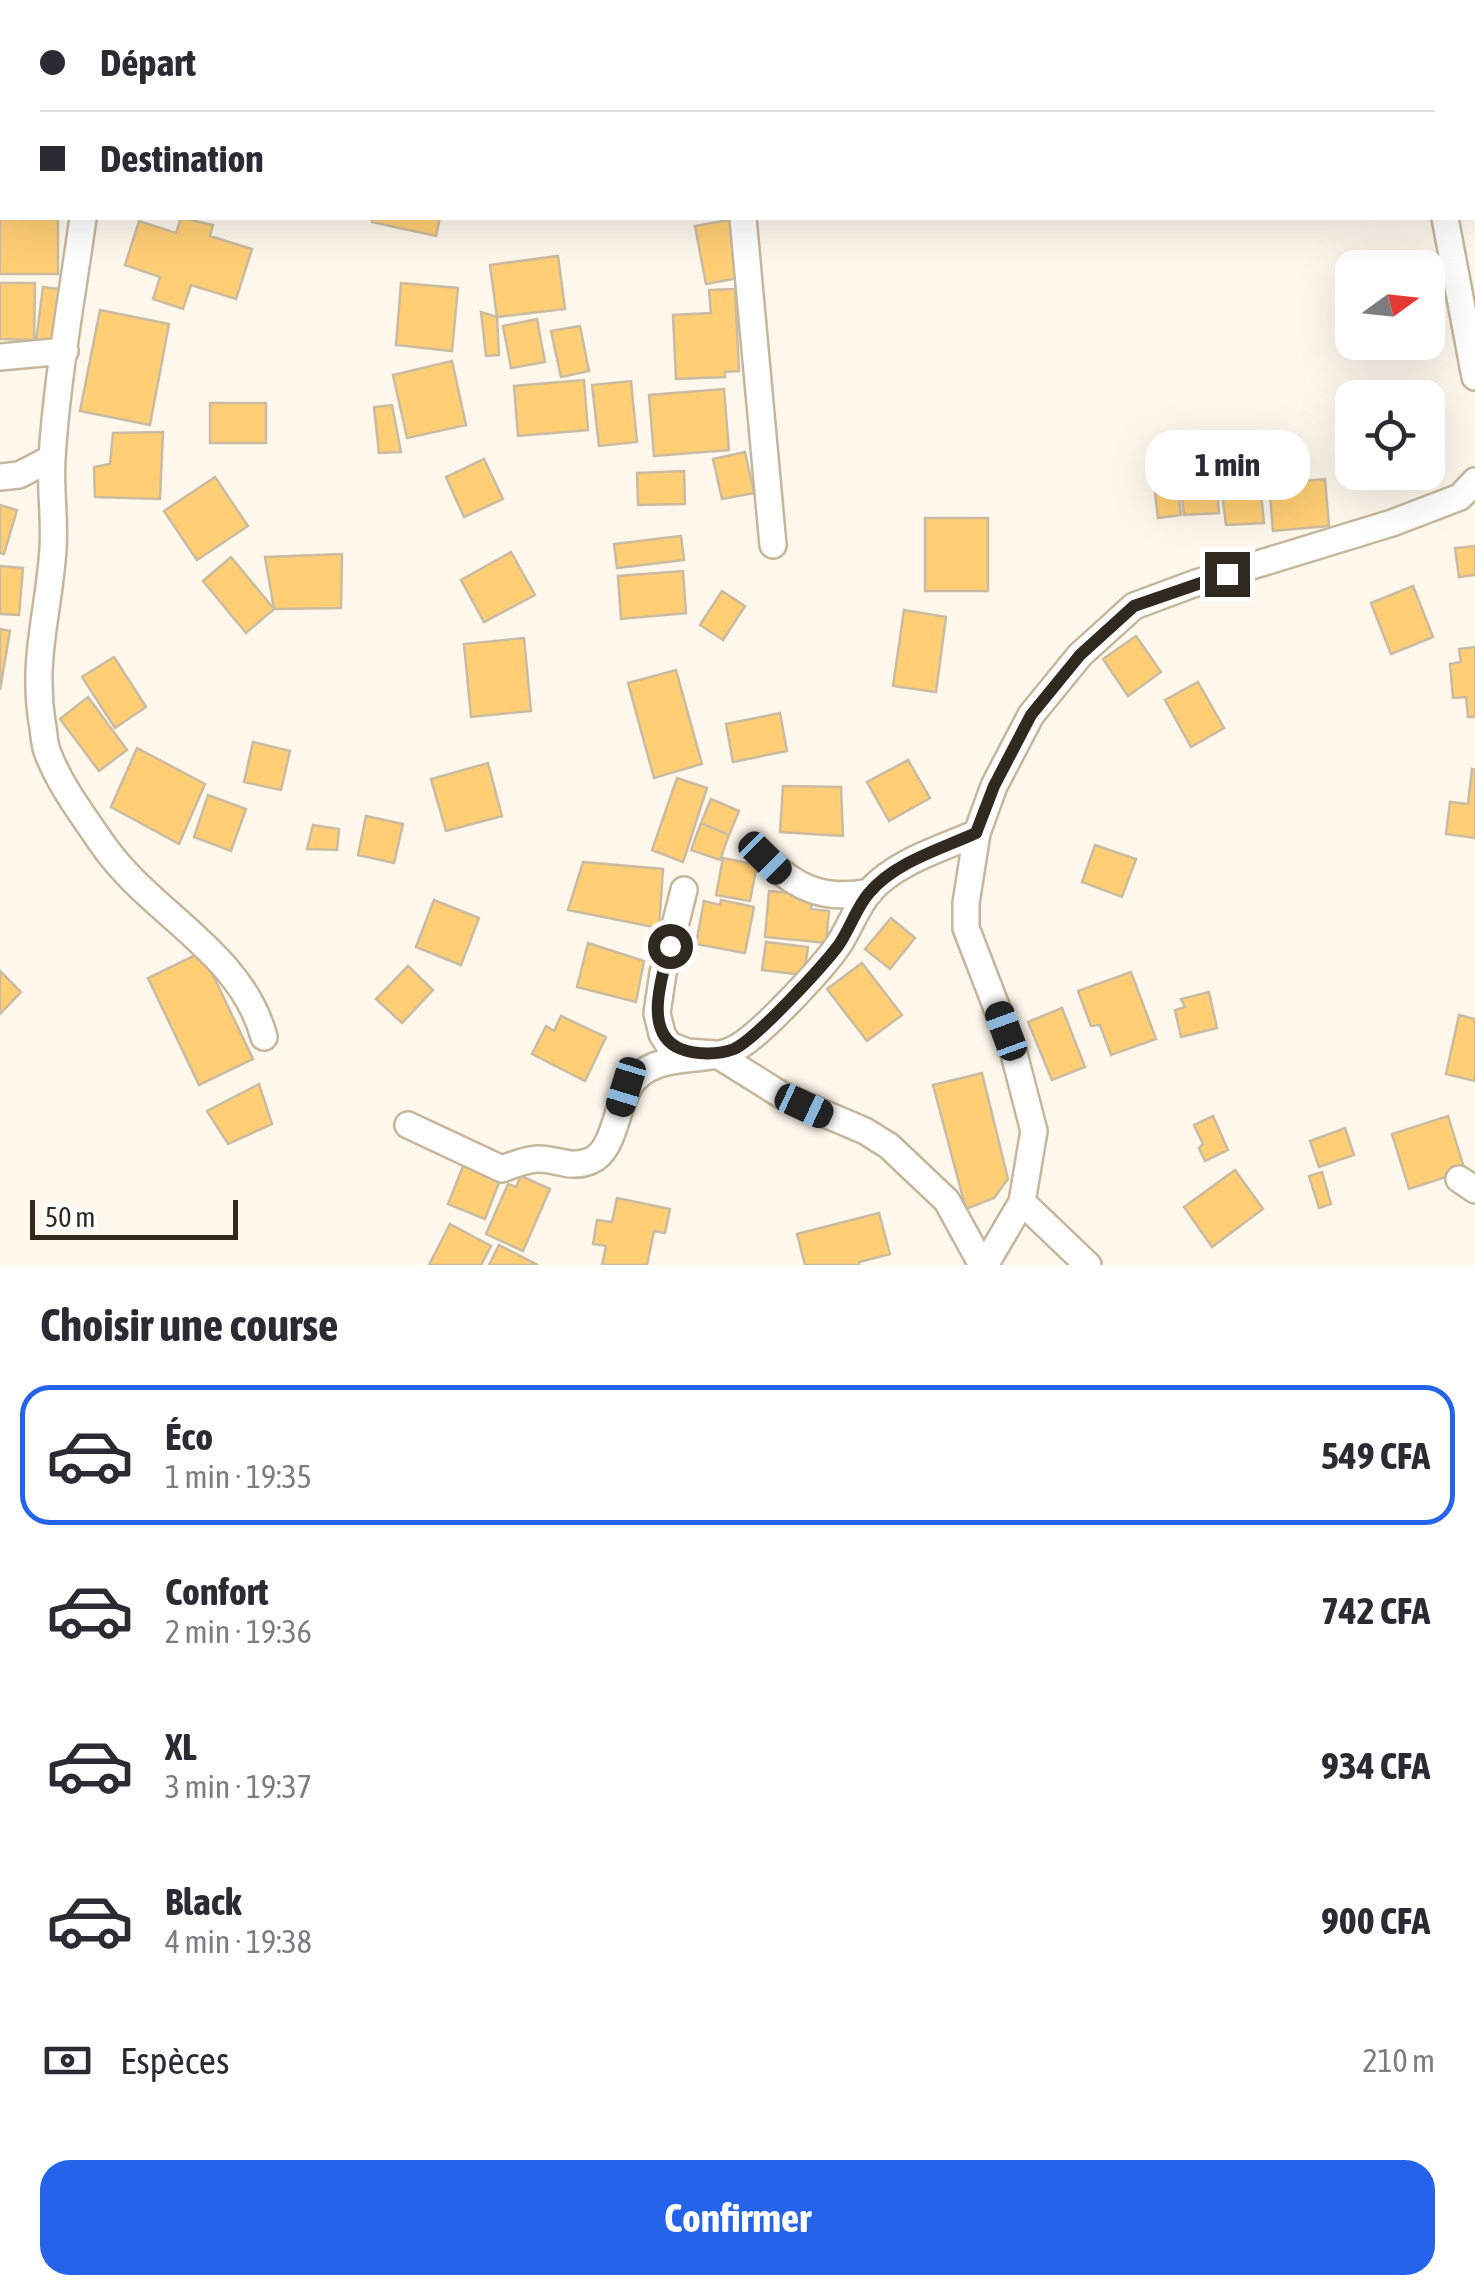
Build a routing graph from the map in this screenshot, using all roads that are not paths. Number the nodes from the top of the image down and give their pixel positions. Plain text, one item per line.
1 (82, 220) edge
2 (743, 220) edge
3 (1445, 220) edge
4 (65, 351) junction
5 (0, 357) edge
6 (1475, 377) edge
7 (52, 458) junction
8 (0, 477) edge
9 (1475, 481) edge
10 (773, 546) dead end
11 (976, 833) junction
12 (765, 858) dead end
13 (684, 890) dead end
14 (870, 892) junction
15 (264, 1038) dead end
16 (716, 1054) junction
17 (408, 1125) dead end
18 (1022, 1202) junction
19 (984, 1265) edge
20 (1088, 1265) edge

1 - 4 street
2 - 10 street
3 - 6 street
4 - 5 street
4 - 7 street
7 - 8 street
7 - 15 street
9 - 11 street
11 - 14 street
11 - 18 street
12 - 14 street
13 - 16 street
14 - 16 street
16 - 17 street
16 - 19 street
18 - 19 street
18 - 20 street

